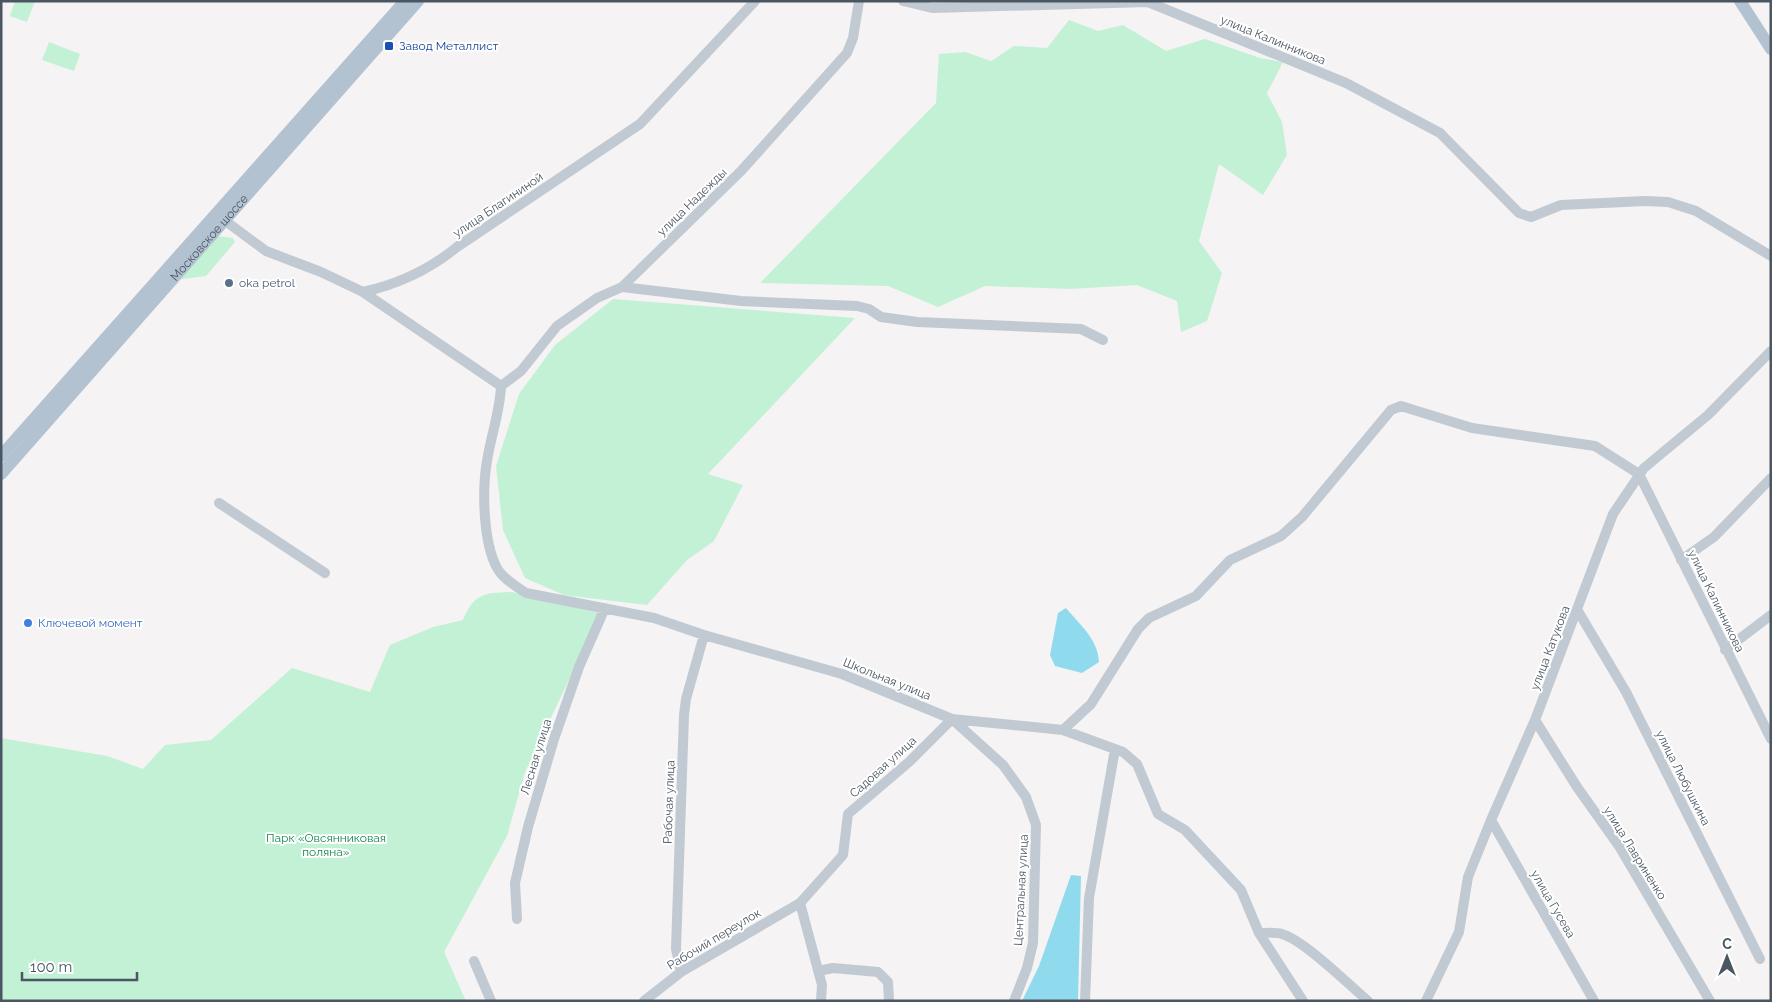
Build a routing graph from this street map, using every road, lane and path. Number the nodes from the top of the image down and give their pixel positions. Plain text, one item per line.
1 (405, 1) edge
2 (418, 1) edge
3 (756, 1) edge
4 (859, 1) edge
5 (903, 1) edge
6 (1740, 1) edge
7 (1148, 2) edge
8 (1050, 3) edge
9 (1771, 49) edge
10 (220, 216) junction
11 (1771, 256) edge
12 (622, 287) junction
13 (363, 292) junction
14 (1103, 340) dead end
15 (1771, 351) edge
16 (501, 386) junction
17 (1, 456) edge
18 (3, 468) edge
19 (1639, 474) junction
20 (1771, 478) edge
21 (219, 503) dead end
22 (1681, 560) junction
23 (325, 573) dead end
24 (605, 608) junction
25 (1578, 611) junction
26 (1771, 615) edge
27 (704, 635) junction
28 (1725, 650) junction
29 (952, 719) junction
30 (1535, 720) junction
31 (1064, 730) junction
32 (1771, 739) edge
33 (1115, 749) junction
34 (1491, 820) junction
35 (800, 903) junction
36 (517, 920) dead end
37 (1259, 933) junction
38 (1760, 959) dead end
39 (474, 961) dead end
40 (818, 971) junction
41 (681, 972) junction
42 (492, 1001) edge
43 (644, 1001) edge
44 (821, 1001) edge
45 (889, 1001) edge
46 (1014, 1001) edge
47 (1085, 1001) edge
48 (1302, 1001) edge
49 (1368, 1001) edge
50 (1426, 1001) edge
51 (1594, 1001) edge
52 (1710, 1001) edge

1 - 10 main road, Московское шоссе
2 - 10 main road, Московское шоссе
3 - 13 street, улица Благининой
4 - 12 street, улица Надежды
5 - 8 street, улица Калинникова
6 - 9 main road
7 - 8 street, улица Калинникова
7 - 11 street, улица Калинникова
10 - 13 street
10 - 17 main road, Московское шоссе
10 - 18 main road, Московское шоссе
12 - 14 street
12 - 16 street, улица Надежды
13 - 16 street
15 - 19 street, улица Катукова
16 - 24 street, Школьная улица
19 - 22 street, улица Калинникова
19 - 25 street, улица Катукова
19 - 31 street
20 - 22 street
21 - 23 street
22 - 28 street, улица Калинникова
24 - 27 street, Школьная улица
24 - 36 street, Лесная улица
25 - 30 street, улица Катукова
25 - 38 street, улица Любушкина
26 - 28 street
27 - 29 street, Школьная улица
27 - 41 street, Рабочая улица
28 - 32 street, улица Калинникова
29 - 31 street, Школьная улица
29 - 35 street, Садовая улица
29 - 46 street, Центральная улица
30 - 34 street, улица Катукова
30 - 52 street, улица Лавриненко
31 - 33 street, Школьная улица
33 - 37 street, Школьная улица
33 - 47 street
34 - 50 street, улица Катукова
34 - 51 street, улица Гусева
35 - 40 street
35 - 41 street, Рабочий переулок
37 - 48 street, Школьная улица
37 - 49 street
39 - 42 street
40 - 44 street
40 - 45 street
41 - 43 street, Рабочий переулок

